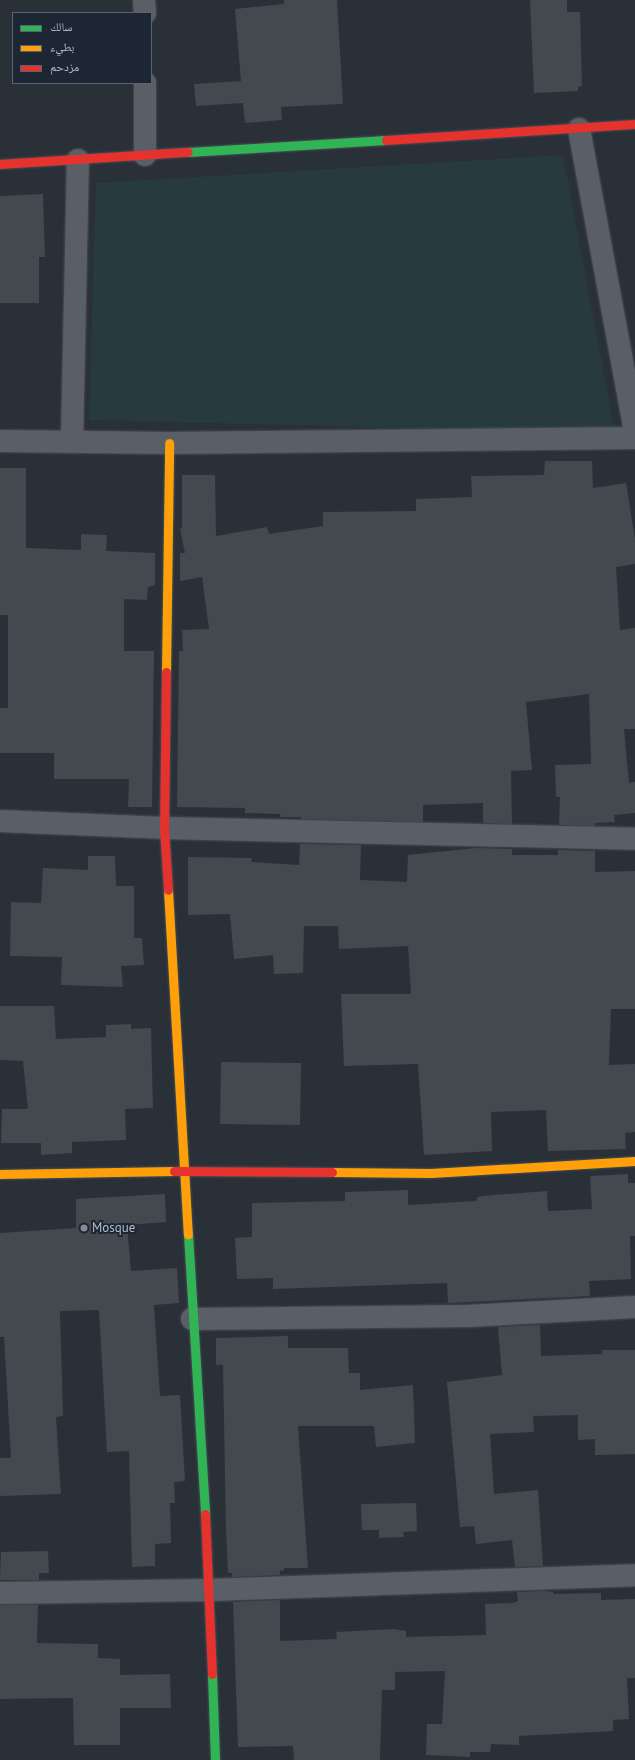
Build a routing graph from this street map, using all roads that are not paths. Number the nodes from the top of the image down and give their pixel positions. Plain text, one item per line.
1 (144, 0) edge
2 (144, 12) edge
3 (145, 84) edge
4 (635, 124) edge
5 (579, 129) junction
6 (145, 155) junction
7 (78, 160) junction
8 (0, 164) edge
9 (635, 432) edge
10 (635, 438) edge
11 (0, 441) edge
12 (72, 442) junction
13 (170, 443) junction
14 (0, 821) edge
15 (164, 828) junction
16 (635, 839) edge
17 (635, 1161) edge
18 (183, 1171) junction
19 (0, 1174) edge
20 (635, 1307) edge
21 (192, 1319) junction
22 (635, 1575) edge
23 (210, 1590) junction
24 (0, 1593) edge
25 (216, 1760) edge

1 - 2 street
3 - 6 street
4 - 5 street
5 - 6 street
5 - 9 street
6 - 7 street
7 - 8 street
7 - 12 street
10 - 13 street
11 - 12 street
12 - 13 street
13 - 15 street
14 - 15 street
15 - 16 street
15 - 18 street
17 - 18 street
18 - 19 street
18 - 21 street
20 - 21 street
21 - 23 street
22 - 23 street
23 - 24 street
23 - 25 street

